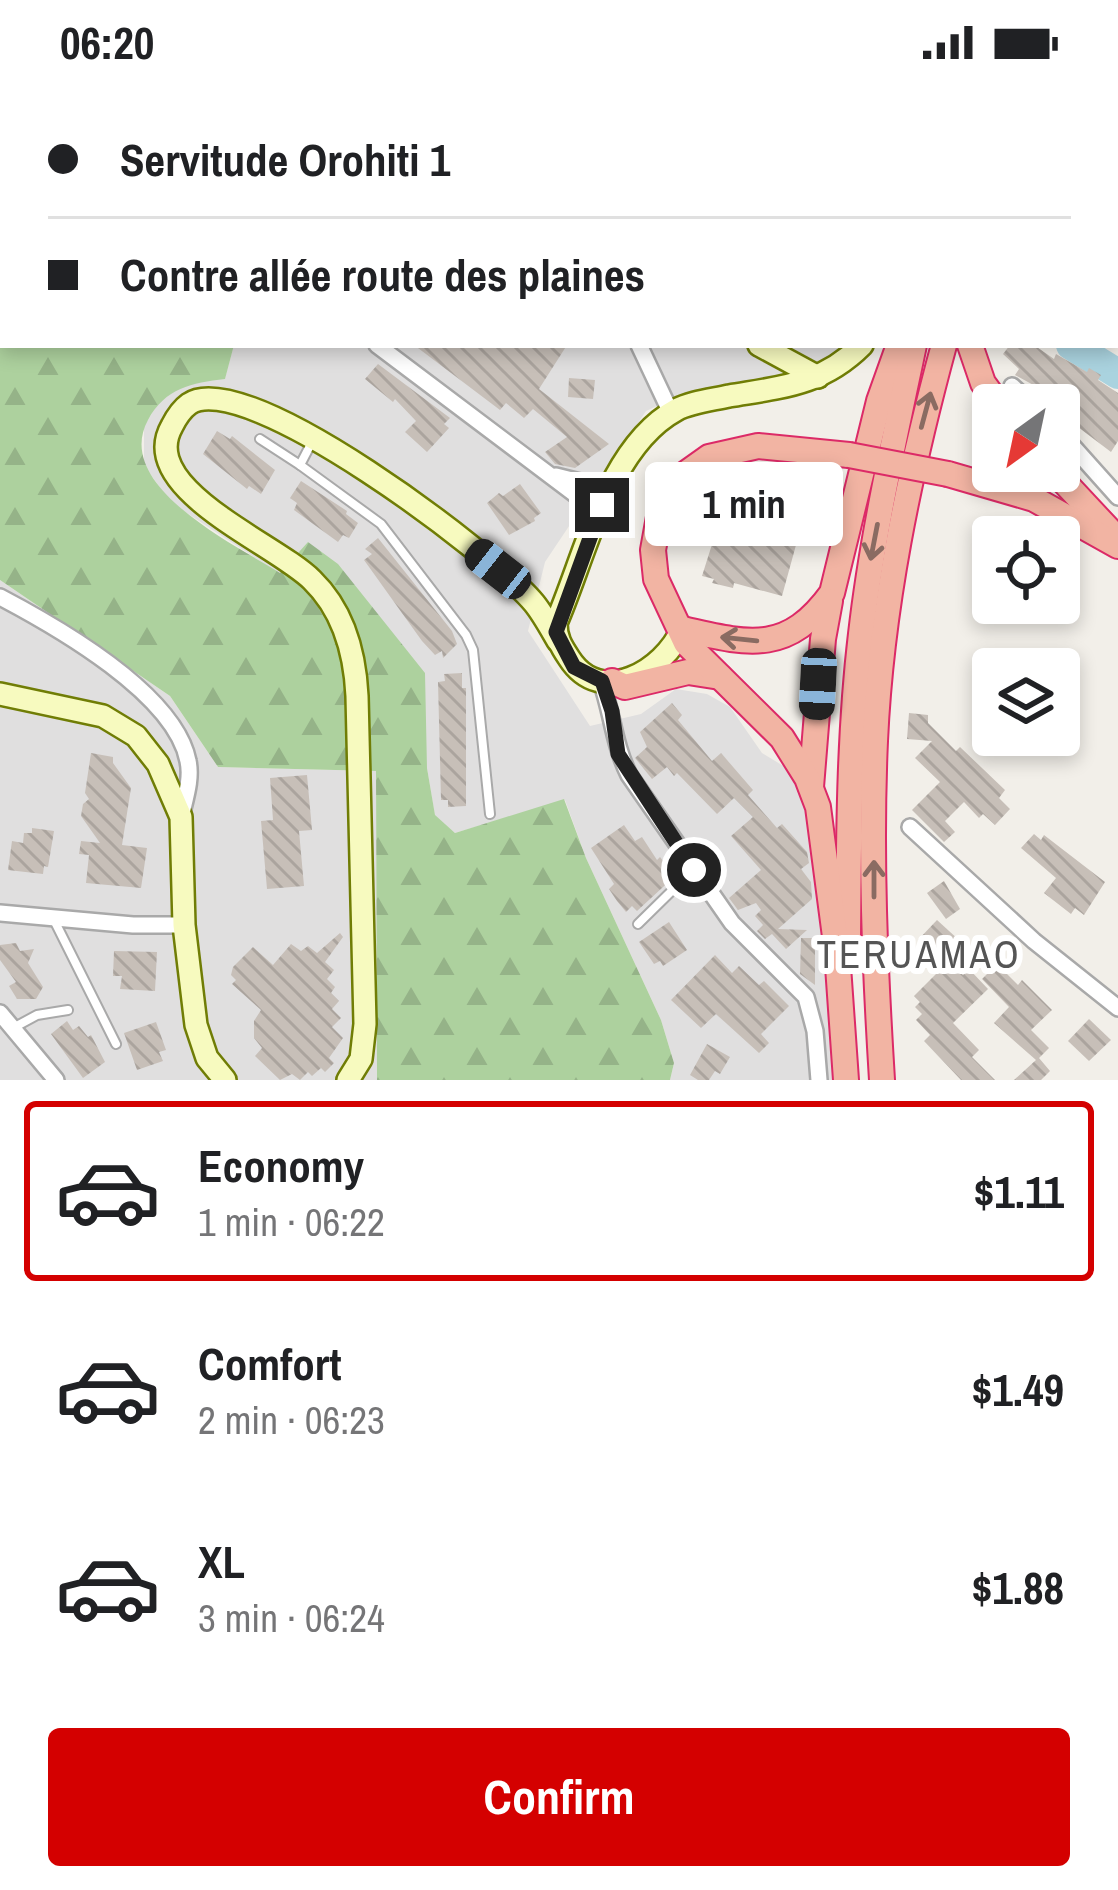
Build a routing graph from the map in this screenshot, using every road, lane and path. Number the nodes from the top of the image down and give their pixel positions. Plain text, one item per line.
1 (380, 348) edge
2 (640, 348) edge
3 (765, 348) edge
4 (859, 348) edge
5 (898, 348) edge
6 (913, 348) edge
7 (943, 348) edge
8 (971, 348) edge
9 (818, 377) junction
10 (985, 384) edge
11 (671, 412) junction
12 (315, 437) junction
13 (260, 439) dead end
14 (1080, 454) edge
15 (300, 465) junction
16 (542, 472) junction
17 (972, 476) edge
18 (613, 482) junction
19 (1030, 492) edge
20 (1073, 492) edge
21 (1118, 497) edge
22 (600, 513) junction
23 (1118, 543) edge
24 (832, 592) junction
25 (0, 597) edge
26 (682, 629) junction
27 (559, 641) junction
28 (723, 678) junction
29 (607, 681) junction
30 (0, 694) edge
31 (810, 788) junction
32 (490, 814) dead end
33 (181, 817) junction
34 (910, 827) dead end
35 (694, 869) junction
36 (0, 913) edge
37 (54, 918) junction
38 (638, 924) dead end
39 (184, 925) junction
40 (1118, 1008) edge
41 (68, 1010) dead end
42 (0, 1013) edge
43 (13, 1028) junction
44 (116, 1044) dead end
45 (56, 1080) edge
46 (225, 1080) edge
47 (348, 1080) edge
48 (819, 1080) edge
49 (846, 1080) edge
50 (857, 1080) edge
51 (882, 1080) edge

1 - 16 street
2 - 11 street
3 - 9 main road
4 - 9 main road
5 - 24 highway
6 -> 50 highway
51 -> 7 highway
8 - 10 highway
9 - 11 main road
11 - 18 main road
12 - 15 lane
12 - 27 main road
12 - 47 main road
13 - 15 lane
14 - 21 street
15 - 32 lane
16 - 18 street
16 - 22 street
17 - 26 highway, bridge
18 - 22 main road
19 - 23 highway
20 - 23 highway
22 - 27 main road
24 -> 26 highway
24 - 31 highway
25 - 33 street
26 - 28 highway
26 - 29 main road
27 - 29 main road
28 - 29 highway
28 - 31 highway
29 - 35 street
30 - 33 main road
31 - 49 highway
33 - 39 main road
34 - 40 street
35 - 38 lane
35 - 48 street
36 - 37 street
37 - 39 street
37 - 44 lane
39 - 46 main road
41 - 43 lane
42 - 43 street
43 - 45 street

